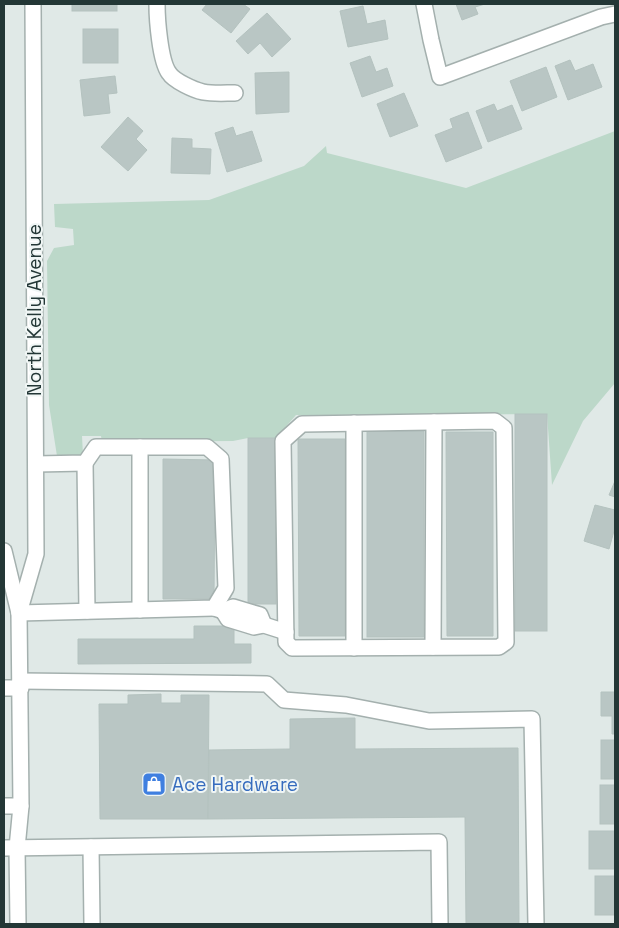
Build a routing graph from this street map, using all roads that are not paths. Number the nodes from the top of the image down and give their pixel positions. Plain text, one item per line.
1 (33, 4) edge
2 (157, 4) edge
3 (424, 4) edge
4 (615, 14) edge
5 (235, 92) dead end
6 (434, 422) junction
7 (354, 423) junction
8 (140, 447) junction
9 (85, 463) junction
10 (36, 464) junction
11 (4, 551) edge
12 (218, 609) junction
13 (140, 610) junction
14 (88, 611) junction
15 (19, 613) junction
16 (286, 632) junction
17 (434, 647) junction
18 (354, 648) junction
19 (20, 684) junction
20 (4, 688) edge
21 (4, 806) edge
22 (21, 806) junction
23 (91, 847) junction
24 (10, 848) edge
25 (18, 924) edge
26 (92, 924) edge
27 (440, 924) edge
28 (536, 924) edge

1 - 10 street, North Kelly Avenue
2 - 5 street
3 - 4 street
6 - 7 street
6 - 17 street
6 - 17 street
7 - 16 street
7 - 18 street
8 - 9 street
8 - 12 street
8 - 13 street
9 - 10 street
9 - 14 street
10 - 15 street, North Kelly Avenue
11 - 15 street, North Kelly Avenue
12 - 13 street
12 - 16 street
13 - 14 street
14 - 15 street
15 - 19 street, North Kelly Avenue
16 - 18 street
17 - 18 street
19 - 20 street
19 - 22 street, North Kelly Avenue
19 - 28 street
21 - 22 street
22 - 24 street, North Kelly Avenue
23 - 24 street
23 - 26 street
23 - 27 street
24 - 25 street, North Kelly Avenue

